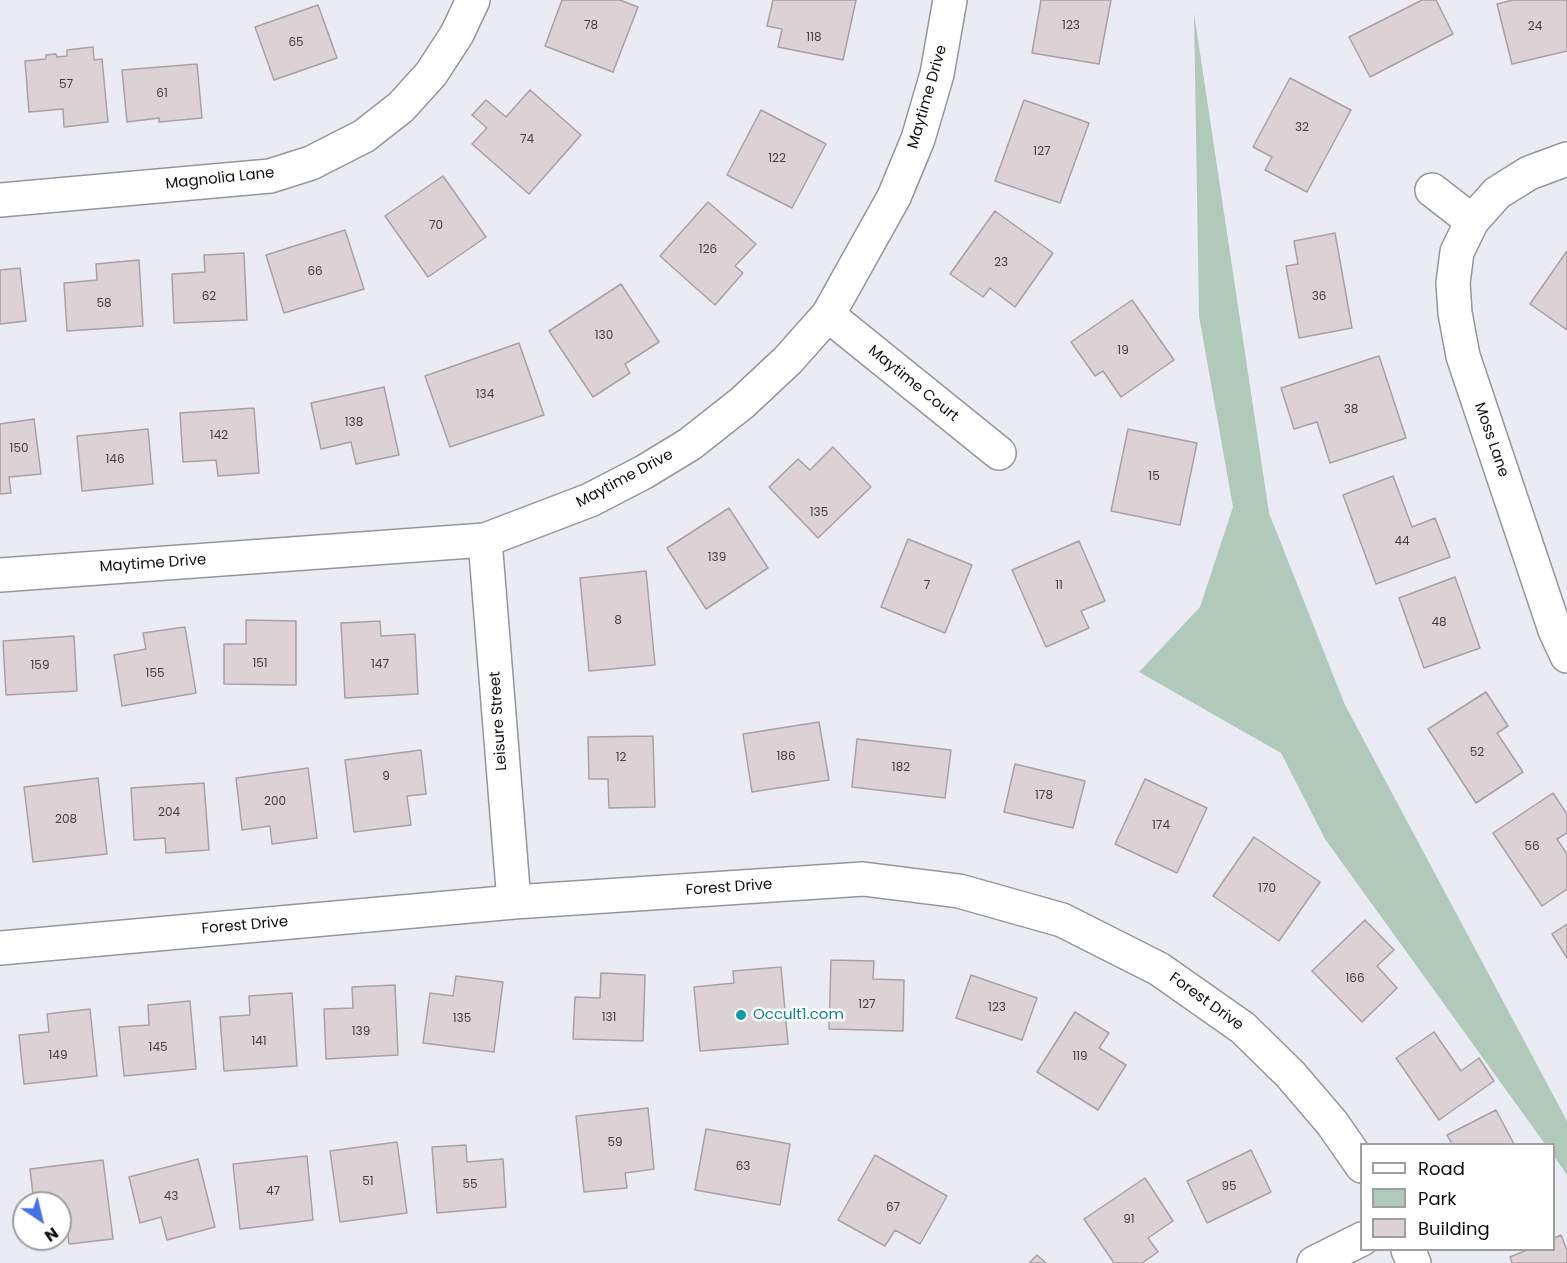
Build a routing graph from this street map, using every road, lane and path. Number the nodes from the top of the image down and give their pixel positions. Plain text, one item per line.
1 (473, 0) edge
2 (950, 0) edge
3 (1567, 159) edge
4 (1432, 190) dead end
5 (0, 200) edge
6 (1472, 221) junction
7 (828, 315) junction
8 (999, 453) dead end
9 (486, 540) junction
10 (0, 575) edge
11 (1567, 656) edge
12 (514, 902) junction
13 (0, 948) edge
14 (1360, 1163) edge
15 (1360, 1240) edge
16 (1314, 1263) edge

1 - 5 street, Magnolia Lane
2 - 7 street, Maytime Drive
3 - 6 street, Moss Lane
4 - 6 street
6 - 11 street, Moss Lane
7 - 8 street, Maytime Court
7 - 9 street, Maytime Drive
9 - 10 street, Maytime Drive
9 - 12 street, Leisure Street
12 - 13 street, Forest Drive
12 - 14 street, Forest Drive
15 - 16 street

